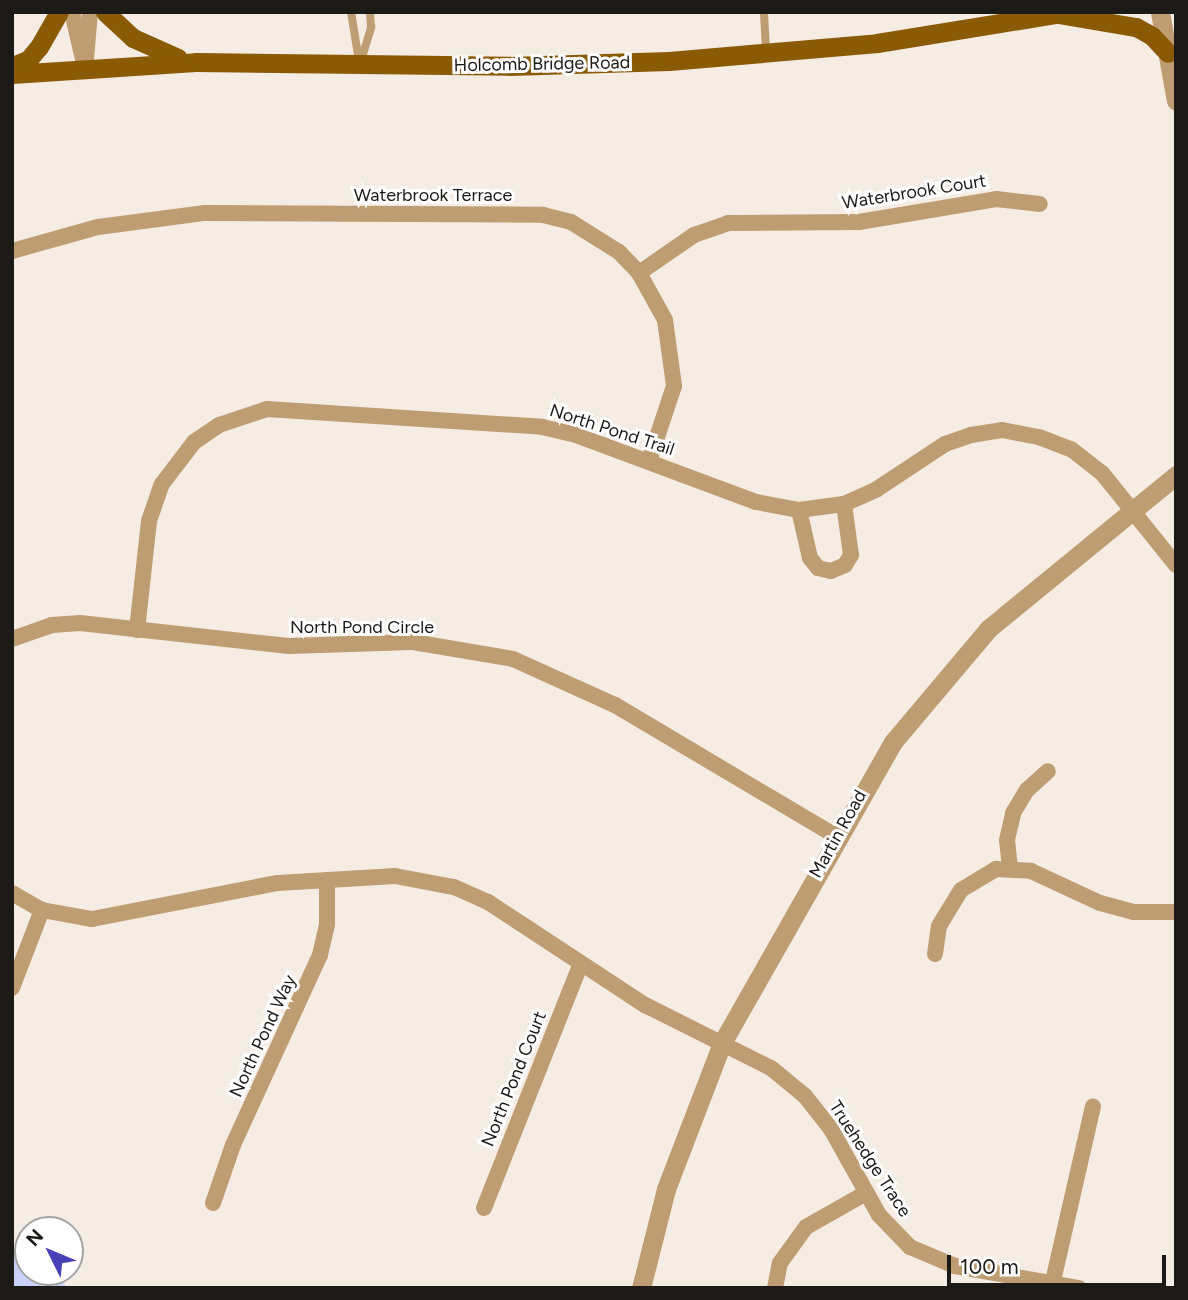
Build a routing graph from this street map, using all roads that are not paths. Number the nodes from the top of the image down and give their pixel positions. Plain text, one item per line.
1 (59, 12) edge
2 (72, 12) edge
3 (90, 12) edge
4 (105, 12) edge
5 (351, 12) edge
6 (370, 12) edge
7 (764, 12) edge
8 (1160, 12) edge
9 (1064, 13) edge
10 (1168, 53) junction
11 (766, 54) junction
12 (196, 62) junction
13 (360, 64) junction
14 (12, 66) edge
15 (85, 68) junction
16 (12, 74) edge
17 (1176, 101) edge
18 (1040, 204) dead end
19 (12, 251) edge
20 (639, 273) junction
21 (649, 461) junction
22 (1176, 475) edge
23 (844, 504) junction
24 (799, 510) junction
25 (1132, 510) junction
26 (1176, 565) edge
27 (137, 629) junction
28 (12, 639) edge
29 (1048, 771) dead end
30 (836, 836) junction
31 (1010, 868) junction
32 (327, 880) junction
33 (12, 893) edge
34 (42, 910) junction
35 (1176, 912) edge
36 (935, 954) dead end
37 (580, 965) junction
38 (12, 988) edge
39 (722, 1043) junction
40 (1093, 1107) dead end
41 (866, 1193) junction
42 (213, 1203) dead end
43 (484, 1208) dead end
44 (1053, 1281) junction
45 (640, 1288) edge
46 (775, 1288) edge
47 (1079, 1288) edge

1 - 14 main road
2 - 15 street
3 - 15 street
4 - 12 main road
5 - 13 lane
6 - 13 lane
7 - 11 lane
8 - 10 street
9 - 10 main road, Holcomb Bridge Road
9 - 11 main road, Holcomb Bridge Road
10 - 17 street
11 - 13 main road, Holcomb Bridge Road
12 - 13 main road, Holcomb Bridge Road
12 - 15 main road, Holcomb Bridge Road
15 - 16 main road, Holcomb Bridge Road
18 - 20 street, Waterbrook Court
19 - 20 street, Waterbrook Terrace
20 - 21 street, Waterbrook Terrace
21 - 24 street, North Pond Trail
21 - 27 street, North Pond Trail
22 - 25 street, Martin Road
23 - 24 street, North Pond Trail
23 - 24 street
23 - 25 street, North Pond Trail
25 - 26 street
25 - 30 street, Martin Road
27 - 28 street, North Pond Circle
27 - 30 street, North Pond Circle
29 - 31 street
30 - 39 street, Martin Road
31 - 35 street
31 - 36 street
32 - 34 street
32 - 37 street
32 - 42 street, North Pond Way
33 - 34 street
34 - 38 street
37 - 39 street
37 - 43 street, North Pond Court
39 - 41 street, Truehedge Trace
39 - 45 street, Martin Road
40 - 44 street
41 - 44 street, Truehedge Trace
41 - 46 street
44 - 47 street, Truehedge Trace

